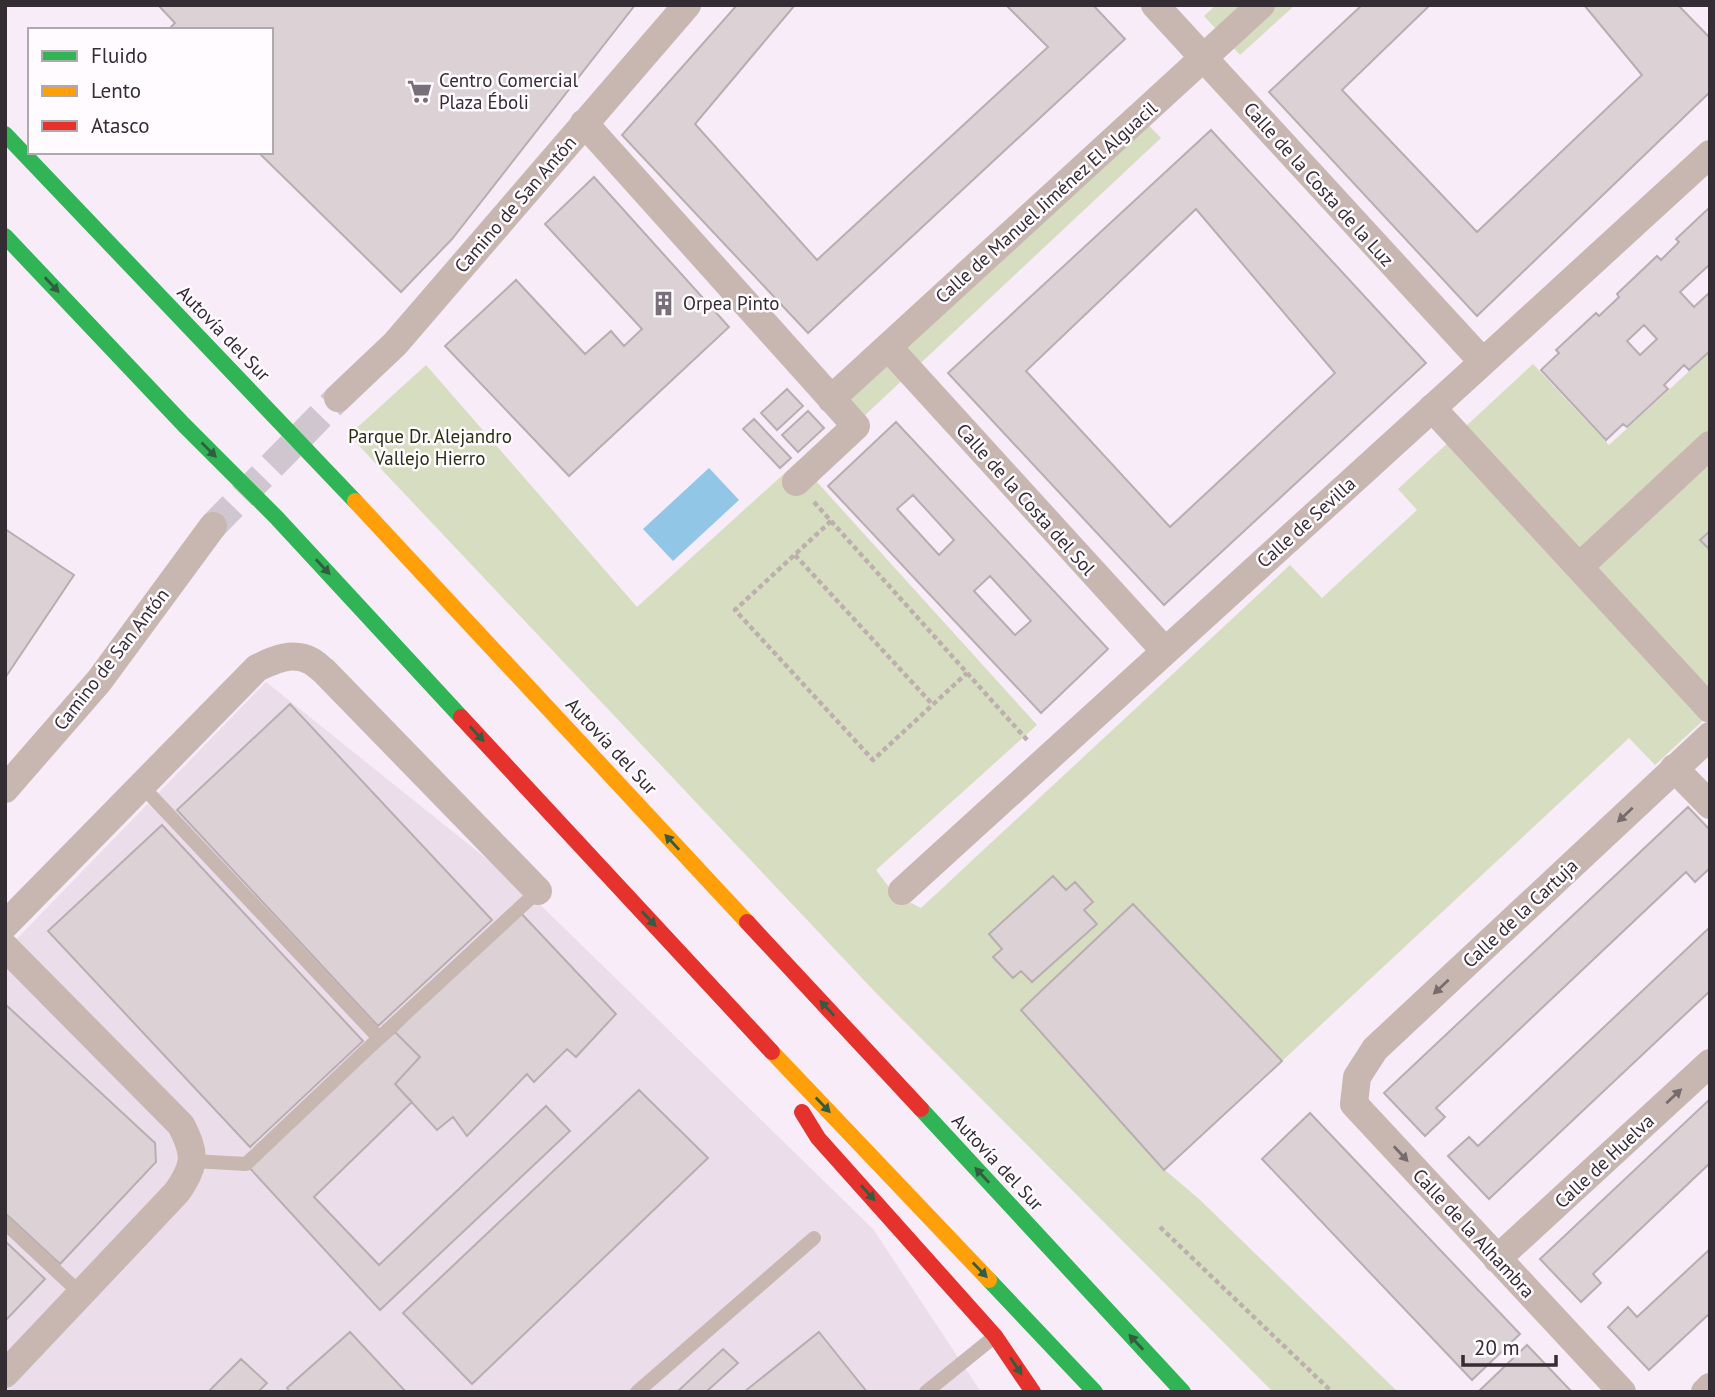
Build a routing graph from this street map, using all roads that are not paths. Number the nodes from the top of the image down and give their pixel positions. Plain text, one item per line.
1 (687, 5) edge
2 (1155, 5) edge
3 (1261, 5) edge
4 (1204, 58) junction
5 (584, 124) junction
6 (5, 134) edge
7 (1710, 154) edge
8 (5, 236) edge
9 (888, 347) junction
10 (1483, 362) junction
11 (338, 398) tunnel mouth
12 (831, 399) junction
13 (1432, 408) junction
14 (1710, 445) edge
15 (796, 482) road end
16 (213, 526) tunnel mouth
17 (1579, 567) junction
18 (1165, 651) junction
19 (1710, 709) edge
20 (1710, 736) edge
21 (1674, 768) junction
22 (142, 786) junction
23 (5, 789) edge
24 (1710, 805) edge
25 (538, 891) joint
26 (902, 891) dead end
27 (5, 925) edge
28 (5, 947) edge
29 (379, 1038) junction
30 (759, 1038) junction
31 (1710, 1063) edge
32 (1354, 1104) joint
33 (193, 1161) junction
34 (5, 1223) edge
35 (814, 1238) dead end
36 (1497, 1259) junction
37 (81, 1294) junction
38 (995, 1336) junction
39 (5, 1374) edge
40 (1710, 1387) edge
41 (637, 1392) edge
42 (926, 1392) edge
43 (1033, 1392) edge
44 (1095, 1392) edge
45 (1183, 1392) edge
46 (1622, 1392) edge
47 (1704, 1392) edge

1 - 5 street, Camino de San Antón
2 - 4 street, Calle de la Costa de la Luz
3 - 4 street, Calle de Manuel Jiménez El Alguacil
4 - 9 street, Calle de Manuel Jiménez El Alguacil
4 - 10 street, Calle de la Costa de la Luz
5 - 11 street, Camino de San Antón
5 - 12 street
45 -> 6 highway, Autovía del Sur
7 - 10 street, Calle de Sevilla
8 -> 30 highway
9 - 12 street, Calle de Manuel Jiménez El Alguacil
9 - 18 street, Calle de la Costa del Sol
10 - 13 street, Calle de Sevilla
12 - 15 street
13 - 17 street
13 - 18 street, Calle de Sevilla
14 - 17 street
16 - 23 street, Camino de San Antón
17 - 19 street
18 - 26 street, Calle de Sevilla
20 - 21 street, Calle de la Cartuja
21 - 24 street
21 -> 32 street, Calle de la Cartuja
22 - 25 street
22 - 27 street
22 - 29 lane
25 - 29 lane
28 - 33 street
29 - 33 lane
30 -> 38 highway
30 -> 44 highway
36 -> 31 street, Calle de Huelva
32 -> 36 street, Calle de la Alhambra
33 - 37 street
34 - 37 lane
35 - 41 lane
36 - 46 street, Calle de la Alhambra
37 - 39 street
38 - 42 lane
38 -> 43 highway
40 - 47 street

